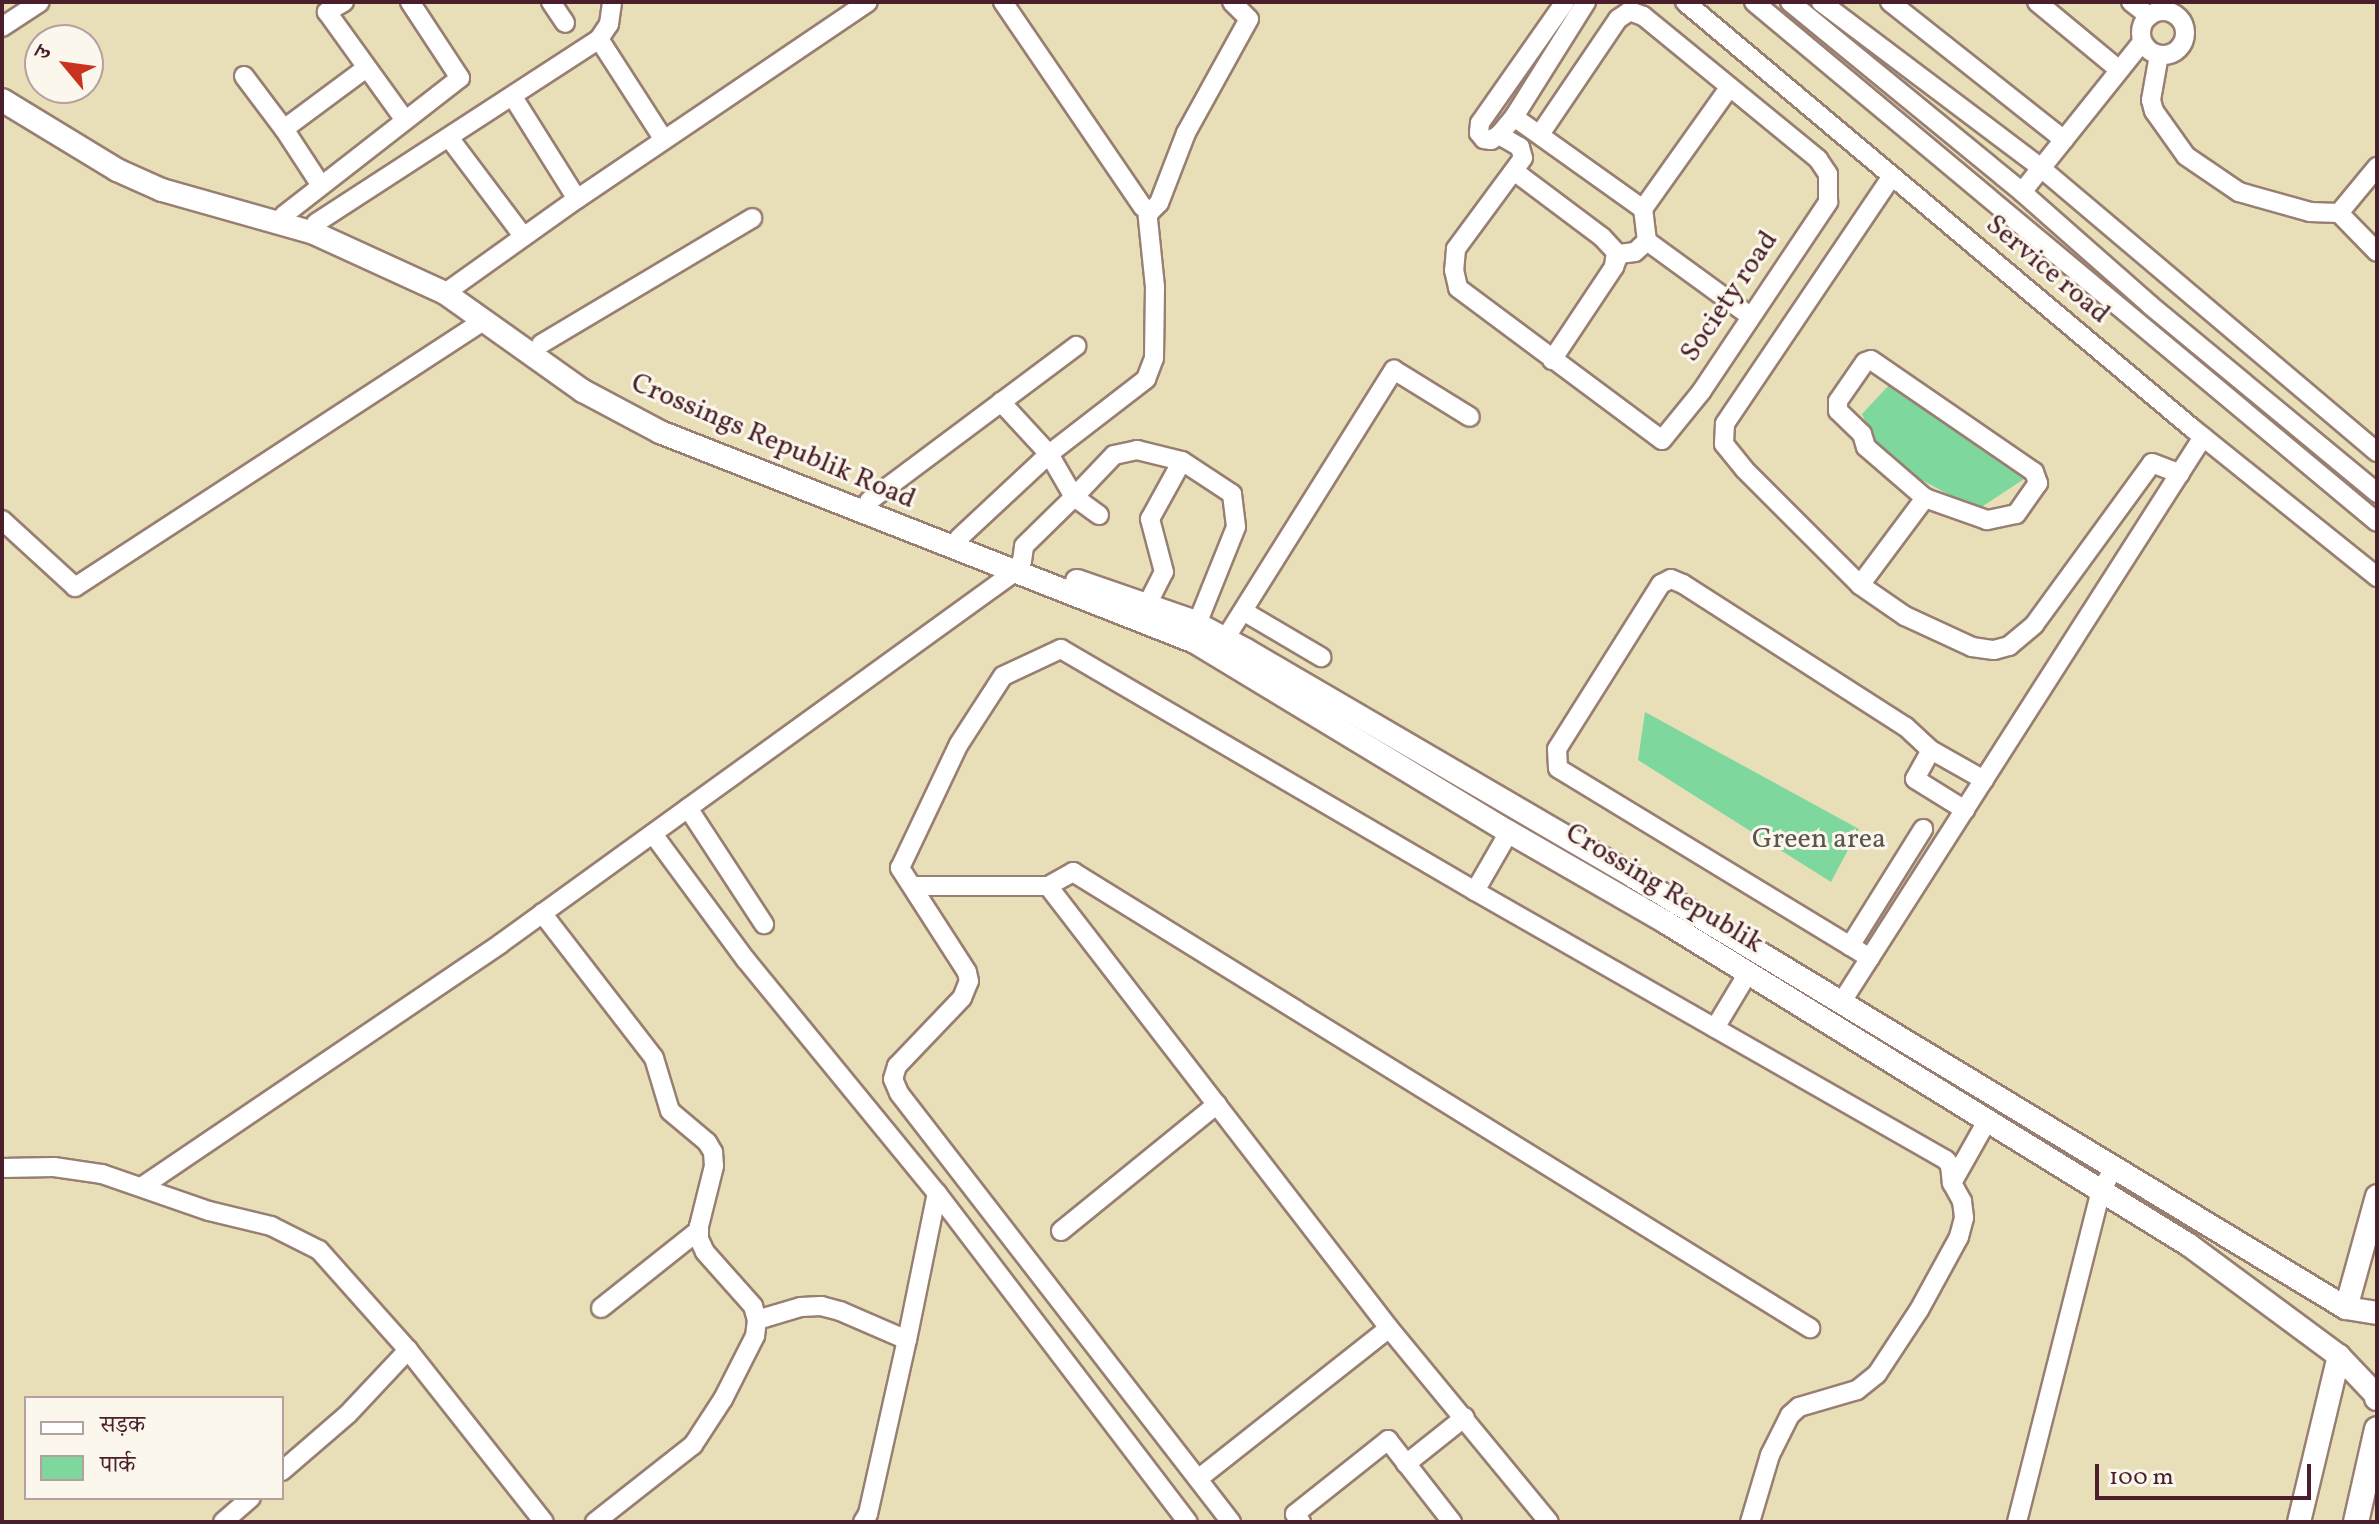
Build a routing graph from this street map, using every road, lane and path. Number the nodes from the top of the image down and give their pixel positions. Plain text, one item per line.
1 (40, 2) edge
2 (344, 2) edge
3 (410, 2) edge
4 (551, 2) edge
5 (612, 2) edge
6 (868, 2) edge
7 (1003, 2) edge
8 (1232, 2) edge
9 (1565, 2) edge
10 (1586, 2) edge
11 (1685, 2) edge
12 (1754, 2) edge
13 (1790, 2) edge
14 (1821, 2) edge
15 (1890, 2) edge
16 (2037, 2) edge
17 (2131, 2) edge
18 (2161, 10) edge
19 (565, 23) dead end
20 (2, 27) edge
21 (599, 39) junction
22 (2142, 42) junction
23 (2159, 55) junction
24 (366, 68) junction
25 (2118, 69) junction
26 (244, 76) dead end
27 (2, 87) edge
28 (1729, 88) junction
29 (513, 97) junction
30 (2, 100) edge
31 (1514, 117) junction
32 (405, 120) junction
33 (284, 129) junction
34 (1540, 134) junction
35 (1499, 135) junction
36 (450, 139) junction
37 (664, 140) junction
38 (2064, 140) junction
39 (2377, 167) edge
40 (2041, 168) junction
41 (1514, 171) junction
42 (1892, 176) junction
43 (320, 184) junction
44 (2022, 192) junction
45 (577, 199) junction
46 (1643, 209) junction
47 (1147, 210) junction
48 (2339, 213) junction
49 (284, 215) junction
50 (752, 218) dead end
51 (316, 223) junction
52 (523, 236) junction
53 (1647, 241) junction
54 (2377, 252) edge
55 (1614, 267) junction
56 (449, 289) junction
57 (1750, 316) junction
58 (484, 320) junction
59 (541, 344) junction
60 (1076, 346) dead end
61 (1552, 360) junction
62 (1001, 402) junction
63 (1470, 417) dead end
64 (2203, 437) junction
65 (2377, 452) edge
66 (1049, 454) junction
67 (1182, 461) junction
68 (2180, 474) junction
69 (2374, 490) edge
70 (1074, 497) junction
71 (1925, 498) junction
72 (869, 501) junction
73 (2354, 503) junction
74 (1099, 515) dead end
75 (2, 520) edge
76 (2377, 522) edge
77 (959, 538) junction
78 (1017, 567) junction
79 (2377, 577) edge
80 (1860, 585) junction
81 (1147, 605) junction
82 (1243, 611) junction
83 (1208, 638) junction
84 (1321, 657) dead end
85 (1931, 750) junction
86 (1984, 780) junction
87 (688, 808) junction
88 (1965, 810) junction
89 (1509, 832) junction
90 (653, 834) junction
91 (1939, 850) junction
92 (912, 886) junction
93 (1048, 886) junction
94 (1475, 891) junction
95 (542, 913) junction
96 (764, 924) dead end
97 (1850, 946) junction
98 (1870, 958) junction
99 (1748, 973) junction
100 (1841, 1003) junction
101 (1715, 1028) junction
102 (1217, 1104) junction
103 (1987, 1121) junction
104 (2, 1168) edge
105 (2113, 1169) junction
106 (1952, 1183) junction
107 (143, 1186) junction
108 (2101, 1191) junction
109 (937, 1193) junction
110 (2377, 1196) edge
111 (699, 1230) junction
112 (1061, 1231) dead end
113 (601, 1308) dead end
114 (2346, 1308) junction
115 (2377, 1313) edge
116 (757, 1320) junction
117 (1389, 1328) junction
118 (1810, 1328) dead end
119 (907, 1340) junction
120 (408, 1350) junction
121 (2339, 1356) junction
122 (2377, 1397) edge
123 (1465, 1417) junction
124 (2377, 1429) edge
125 (1406, 1464) junction
126 (284, 1469) edge
127 (1198, 1479) junction
128 (249, 1500) edge
129 (223, 1522) edge
130 (544, 1522) edge
131 (595, 1522) edge
132 (863, 1522) edge
133 (1188, 1522) edge
134 (1231, 1522) edge
135 (1301, 1522) edge
136 (1452, 1522) edge
137 (1549, 1522) edge
138 (1750, 1522) edge
139 (2017, 1522) edge
140 (2299, 1522) edge
141 (2356, 1522) edge

1 - 20 street
2 - 24 street
3 - 32 street
4 - 19 street
5 - 21 street
6 - 37 street
7 - 47 street
8 - 47 street
9 - 35 street
10 - 31 street
11 - 42 street, Service road
12 - 73 street
13 - 44 street
14 - 40 street
15 - 38 street
16 - 25 street
17 - 18 street
18 - 22 street
18 - 23 street
21 - 29 street
21 - 37 street
22 - 23 street
22 - 25 street
23 - 48 street
24 - 32 street
24 - 33 street
25 - 38 street
26 - 33 street
27 - 49 street
28 - 34 street, Society road
28 - 46 street
28 - 57 street, Society road
29 - 36 street
29 - 45 street
30 - 56 street, Crossings Republik Road
31 - 34 street
31 - 35 street
32 - 43 street
33 - 43 street
34 - 46 street
35 - 41 street, Society road
36 - 51 street
36 - 52 street
37 - 45 street
38 - 40 street
39 - 48 street
40 - 44 street
40 - 65 street
41 - 55 street
41 - 61 street, Society road
42 - 64 street, Service road
42 - 80 street
43 - 49 street
44 - 69 street
45 - 52 street
46 - 53 street
47 - 66 street
48 - 54 street
49 - 51 street
50 - 59 street
51 - 56 street
52 - 56 street
53 - 55 street
53 - 57 street
55 - 61 street
56 - 58 street, Crossings Republik Road
56 - 59 street
57 - 61 street, Society road
58 - 75 street
58 - 78 street, Crossings Republik Road
59 - 72 street
60 - 62 street
62 - 66 street
62 - 72 street
63 - 82 street
64 - 68 street
64 - 79 street, Service road
66 - 70 street
66 - 77 street
67 - 70 street
67 - 81 street
67 - 83 street
68 - 80 street
68 - 86 street
69 - 73 street
70 - 74 street
70 - 78 street
71 - 71 street
71 - 80 street
72 - 77 street
73 - 76 street
77 - 78 street
78 - 81 street
78 - 83 street, Crossings Republik Road
78 - 87 street
81 - 83 street
82 - 83 street
82 - 84 street
83 - 89 street, Crossing Republik
83 - 100 street
85 - 86 street
85 - 88 street
85 - 97 street
86 - 88 street
87 - 90 street
87 - 96 street
88 - 91 street
89 - 94 street
89 - 99 street, Crossing Republik
90 - 95 street
90 - 109 street
91 - 97 street
91 - 98 street
92 - 93 street
92 - 94 street
92 - 127 street
93 - 102 street
93 - 118 street
94 - 101 street
95 - 107 street
95 - 111 street
97 - 98 street
98 - 100 street
99 - 101 street
99 - 103 street, Crossing Republik
100 - 105 street
101 - 106 street
102 - 112 street
102 - 117 street
103 - 106 street
103 - 108 street, Crossing Republik
104 - 107 street
105 - 108 street
105 - 114 street
106 - 138 street
107 - 120 street
108 - 121 street, Crossing Republik
108 - 139 street
109 - 119 street
109 - 133 street
110 - 114 street
111 - 113 street
111 - 116 street
114 - 115 street
116 - 119 street
116 - 131 street
117 - 123 street
117 - 127 street
119 - 132 street
120 - 126 street
120 - 130 street
121 - 122 street, Crossing Republik
121 - 140 street
123 - 125 street
123 - 137 street
124 - 141 main road
125 - 135 street
125 - 136 street
127 - 134 street
128 - 129 street

